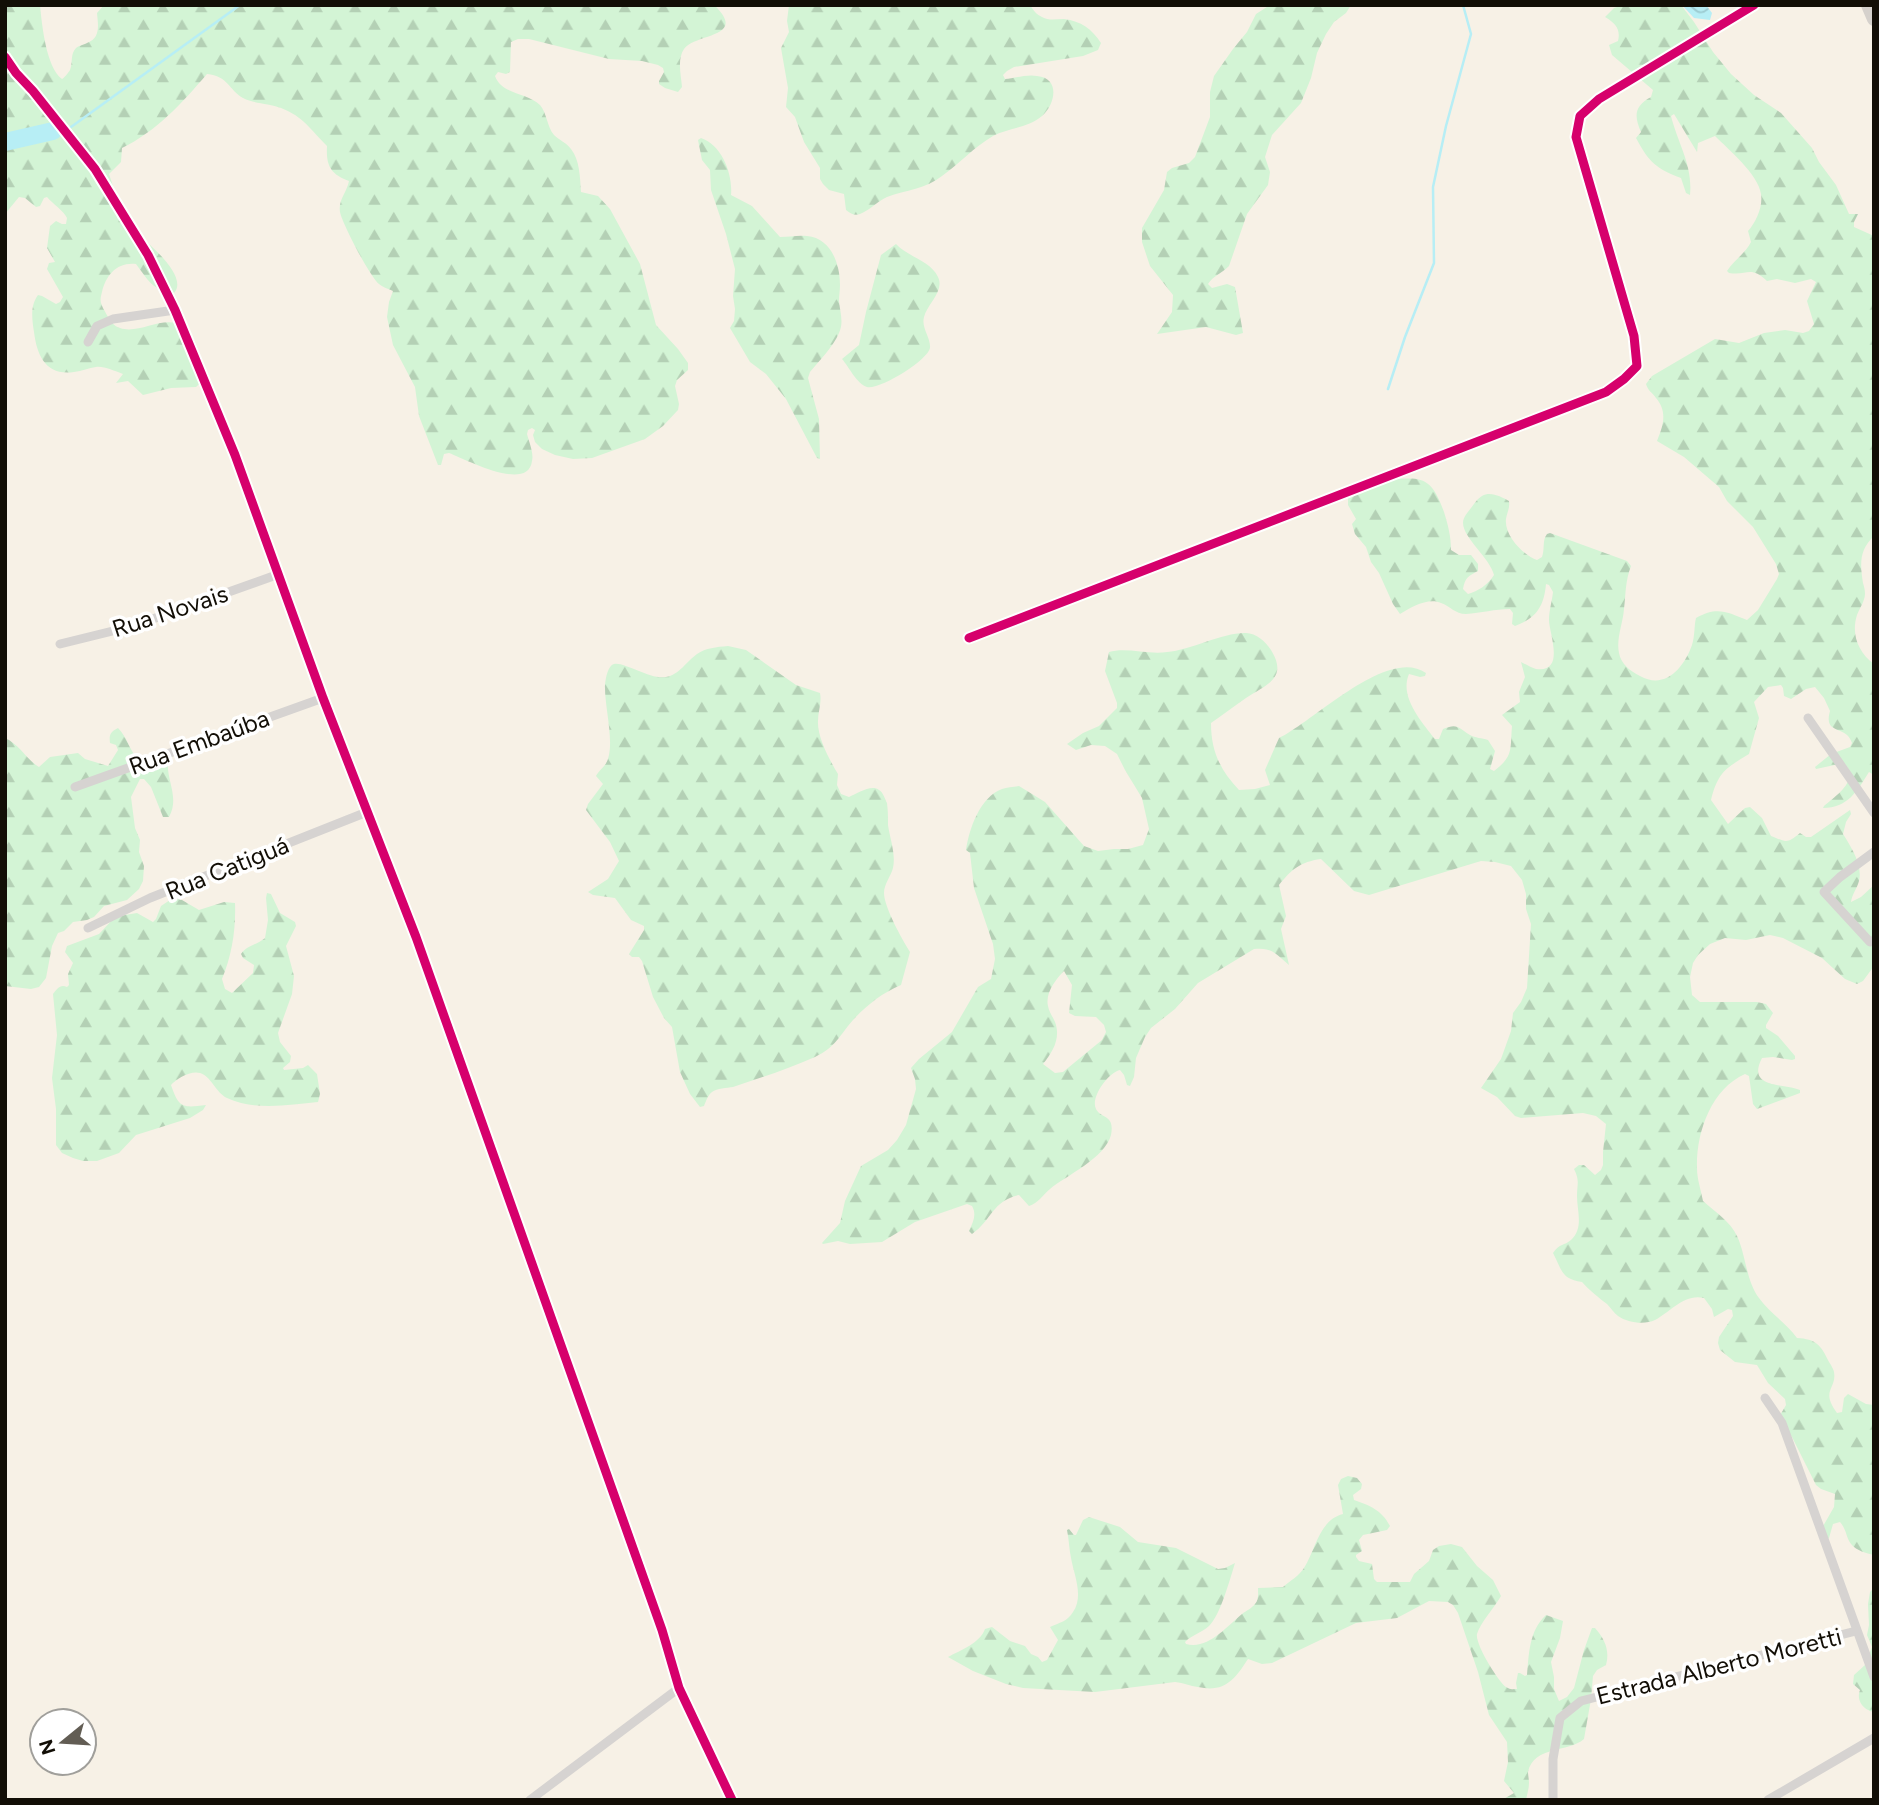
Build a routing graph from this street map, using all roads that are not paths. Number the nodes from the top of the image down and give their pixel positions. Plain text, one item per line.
1 (1754, 5) edge
2 (1868, 5) edge
3 (1874, 19) edge
4 (5, 57) edge
5 (175, 310) junction
6 (88, 342) dead end
7 (279, 574) junction
8 (969, 638) dead end
9 (60, 644) dead end
10 (323, 698) junction
11 (1808, 718) dead end
12 (75, 787) dead end
13 (367, 812) junction
14 (1874, 813) edge
15 (1874, 852) edge
16 (88, 928) dead end
17 (1870, 942) dead end
18 (1765, 1398) dead end
19 (1856, 1631) junction
20 (1874, 1677) edge
21 (679, 1688) junction
22 (1874, 1738) edge
23 (530, 1800) edge
24 (732, 1800) edge
25 (1553, 1800) edge
26 (1768, 1800) edge

1 - 8 street
2 - 3 main road
4 - 5 street
5 - 6 street
5 - 7 street
7 - 9 street, Rua Novais
7 - 10 street
10 - 12 street, Rua Embaúba
10 - 13 street
11 - 14 street
13 - 16 street, Rua Catiguá
13 - 21 street
15 - 17 street
18 - 19 street
19 - 20 street
19 - 25 street, Estrada Alberto Moretti
21 - 23 street
21 - 24 street
22 - 26 street

